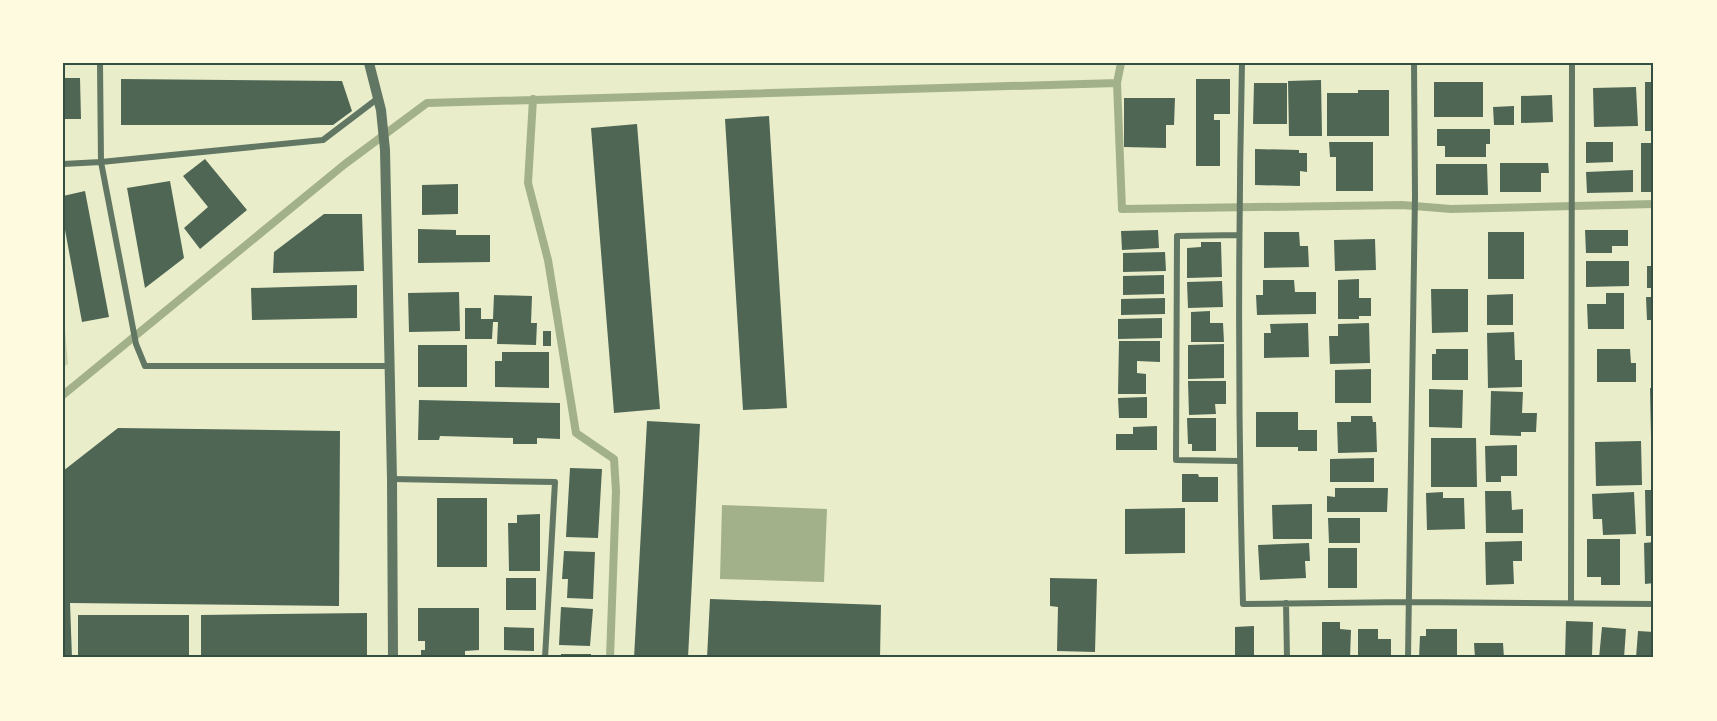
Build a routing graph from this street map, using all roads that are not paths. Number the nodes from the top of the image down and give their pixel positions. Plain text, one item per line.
1 (100, 63) edge
2 (369, 63) edge
3 (1242, 63) edge
4 (1414, 63) edge
5 (1572, 63) edge
6 (379, 104) junction
7 (101, 162) junction
8 (63, 164) edge
9 (1239, 235) junction
10 (389, 366) junction
11 (1239, 461) junction
12 (392, 479) junction
13 (1408, 602) junction
14 (1286, 603) junction
15 (1571, 603) junction
16 (1654, 604) edge
17 (393, 658) edge
18 (546, 658) edge
19 (1287, 658) edge
20 (1408, 658) edge

1 - 7 street
2 - 6 street
3 - 9 street
4 - 13 street
5 - 15 street
6 - 7 street
6 - 10 street
7 - 8 street
7 - 10 street
9 - 11 street
9 - 11 street
10 - 12 street
11 - 14 street
12 - 17 street
12 - 18 street
13 - 14 street
13 - 15 street
13 - 20 street
14 - 19 street
15 - 16 street

